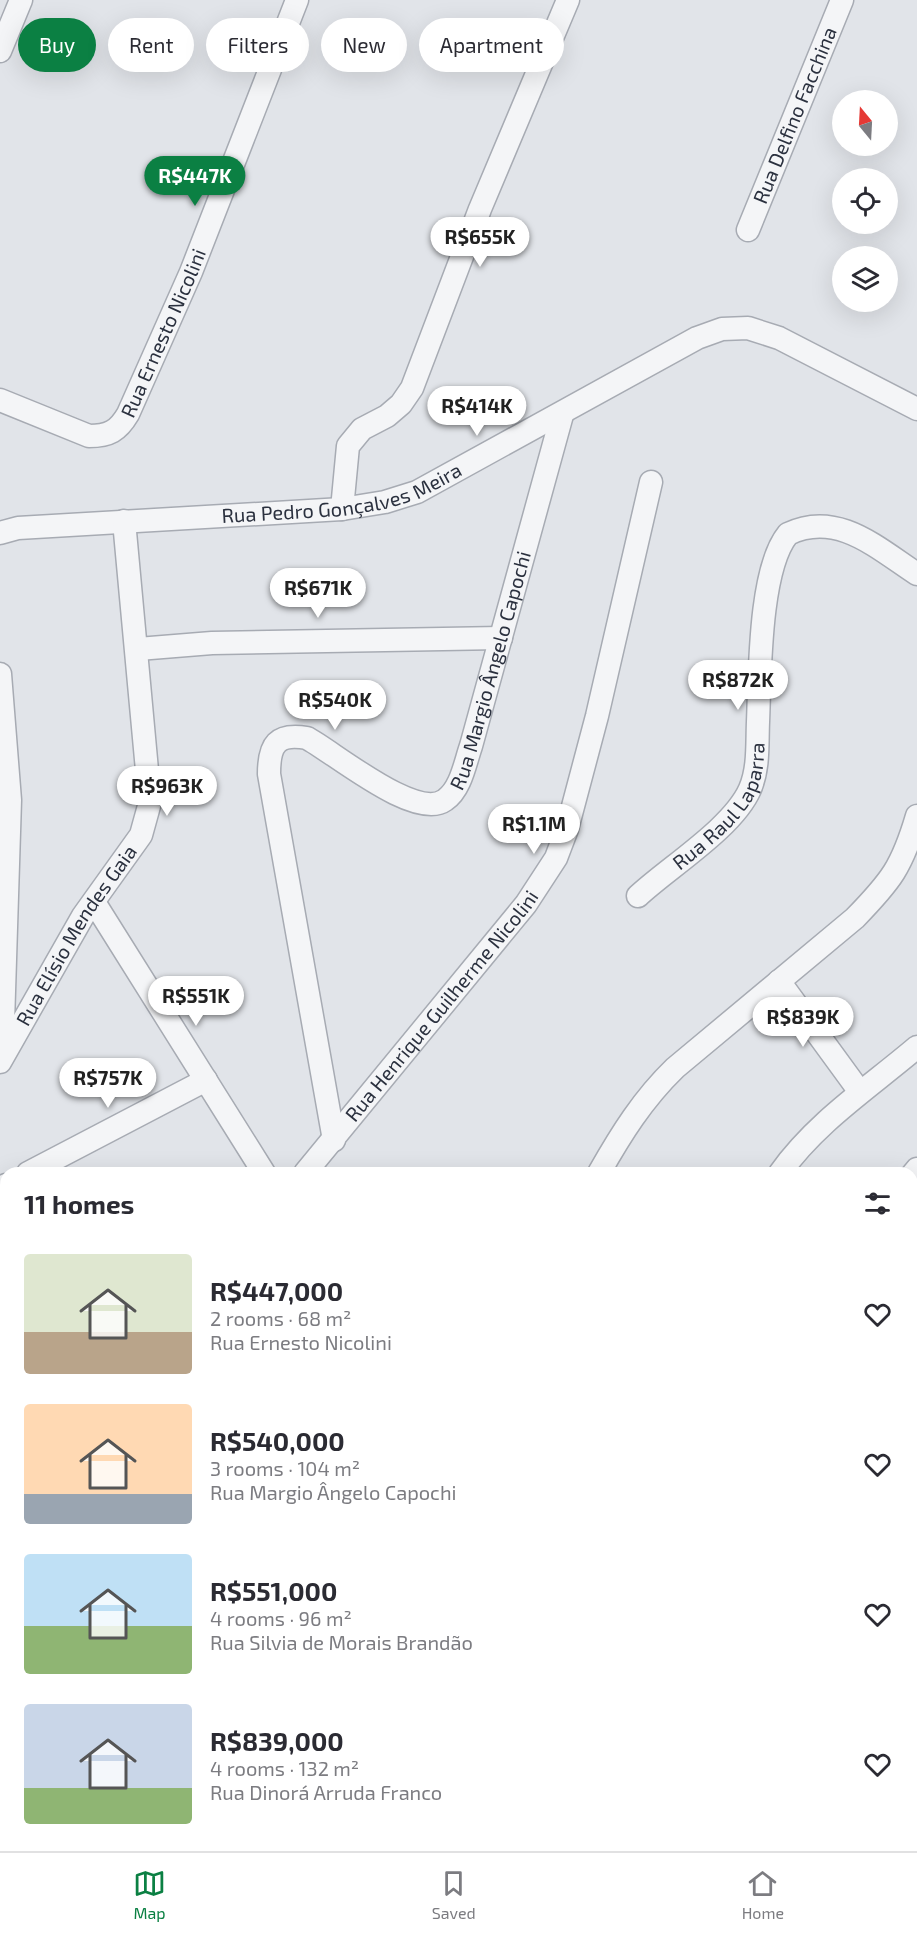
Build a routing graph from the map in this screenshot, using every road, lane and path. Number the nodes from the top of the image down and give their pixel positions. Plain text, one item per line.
1 (21, 0) edge
2 (297, 0) edge
3 (568, 0) edge
4 (842, 0) edge
5 (0, 51) edge
6 (748, 230) dead end
7 (0, 400) edge
8 (917, 409) edge
9 (562, 415) junction
10 (651, 482) dead end
11 (342, 509) junction
12 (124, 521) junction
13 (0, 533) edge
14 (917, 574) edge
15 (501, 638) junction
16 (138, 649) junction
17 (0, 674) edge
18 (917, 816) edge
19 (638, 896) dead end
20 (94, 902) junction
21 (779, 981) junction
22 (917, 1047) edge
23 (1, 1060) edge
24 (206, 1080) junction
25 (860, 1092) junction
26 (334, 1140) junction
27 (39, 1167) edge
28 (260, 1167) edge
29 (310, 1167) edge
30 (603, 1167) edge
31 (784, 1167) edge

1 - 5 street
2 - 7 street, Rua Ernesto Nicolini
3 - 11 street
4 - 6 street, Rua Delfino Facchina
8 - 9 street, Rua Pedro Gonçalves Meira
9 - 11 street, Rua Pedro Gonçalves Meira
9 - 15 street, Rua Margio Ângelo Capochi
10 - 26 street, Rua Henrique Guilherme Nicolini
11 - 12 street, Rua Pedro Gonçalves Meira
12 - 13 street, Rua Pedro Gonçalves Meira
12 - 16 street, Rua Elísio Mendes Gaia
14 - 19 street, Rua Raul Laparra
15 - 16 street
15 - 26 street, Rua Margio Ângelo Capochi
16 - 20 street, Rua Elísio Mendes Gaia
17 - 23 street
18 - 21 street
20 - 23 street, Rua Elísio Mendes Gaia
20 - 24 street
21 - 25 street
21 - 30 street
22 - 25 street
24 - 27 street
24 - 28 street
25 - 31 street
26 - 29 street, Rua Henrique Guilherme Nicolini

